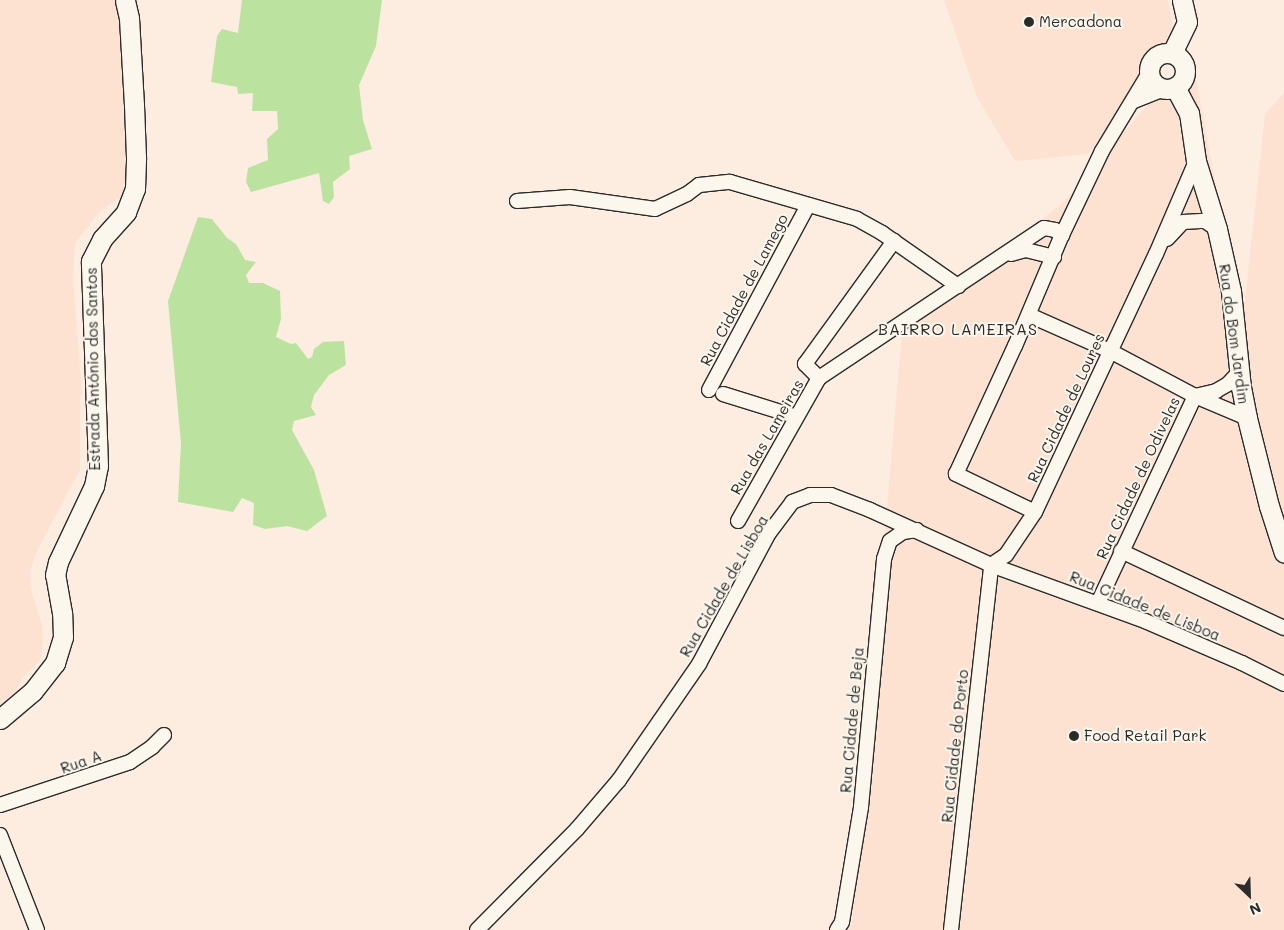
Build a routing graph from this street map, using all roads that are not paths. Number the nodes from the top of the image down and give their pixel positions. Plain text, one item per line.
1 (125, 0) edge
2 (1182, 0) edge
3 (1172, 53) junction
4 (1149, 73) junction
5 (1169, 88) junction
6 (1134, 102) junction
7 (1196, 161) junction
8 (517, 201) dead end
9 (808, 206) junction
10 (1217, 229) junction
11 (1062, 235) junction
12 (894, 241) junction
13 (1156, 254) junction
14 (1003, 256) junction
15 (1054, 257) junction
16 (958, 286) junction
17 (1029, 315) junction
18 (1110, 351) junction
19 (1239, 372) junction
20 (819, 378) junction
21 (709, 390) dead end
22 (723, 394) dead end
23 (1195, 396) junction
24 (797, 417) junction
25 (1247, 418) junction
26 (1035, 512) junction
27 (738, 521) dead end
28 (917, 530) junction
29 (1121, 551) junction
30 (1284, 553) edge
31 (991, 565) junction
32 (1098, 602) junction
33 (1284, 628) edge
34 (1284, 684) edge
35 (0, 719) edge
36 (164, 735) dead end
37 (0, 805) edge
38 (0, 835) edge
39 (37, 930) edge
40 (477, 930) edge
41 (837, 930) edge
42 (951, 930) edge

1 - 35 street, Estrada António dos Santos
2 - 3 street
3 - 4 street
3 - 5 street
4 - 5 street, Rua do Bom Jardim
4 - 6 street
5 - 6 street
5 - 7 street, Rua do Bom Jardim
6 - 11 street
7 - 10 street, Rua do Bom Jardim
7 - 13 street
8 - 9 street
9 - 12 street
9 - 21 street, Rua Cidade de Lamego
10 - 13 street
10 - 19 street, Rua do Bom Jardim
11 - 14 street, Rua das Lameiras
11 - 15 street
12 - 16 street
12 - 20 street
13 - 18 street, Rua Cidade de Loures
14 - 15 street, Rua das Lameiras
14 - 16 street, Rua das Lameiras
15 - 17 street
16 - 20 street, Rua das Lameiras
17 - 18 street
17 - 26 street
18 - 23 street
18 - 26 street, Rua Cidade de Loures
19 - 23 street
19 - 25 street, Rua do Bom Jardim
20 - 24 street, Rua das Lameiras
22 - 24 street
23 - 25 street
23 - 29 street, Rua Cidade de Odivelas
24 - 27 street, Rua das Lameiras
25 - 30 street, Rua do Bom Jardim
26 - 31 street, Rua Cidade de Loures
28 - 31 street, Rua Cidade de Lisboa
28 - 40 street, Rua Cidade de Lisboa
28 - 41 street, Rua Cidade de Beja
29 - 32 street, Rua Cidade de Odivelas
29 - 33 street
31 - 32 street, Rua Cidade de Lisboa
31 - 42 street, Rua Cidade do Porto
32 - 34 street, Rua Cidade de Lisboa
36 - 37 street, Rua A
38 - 39 street

